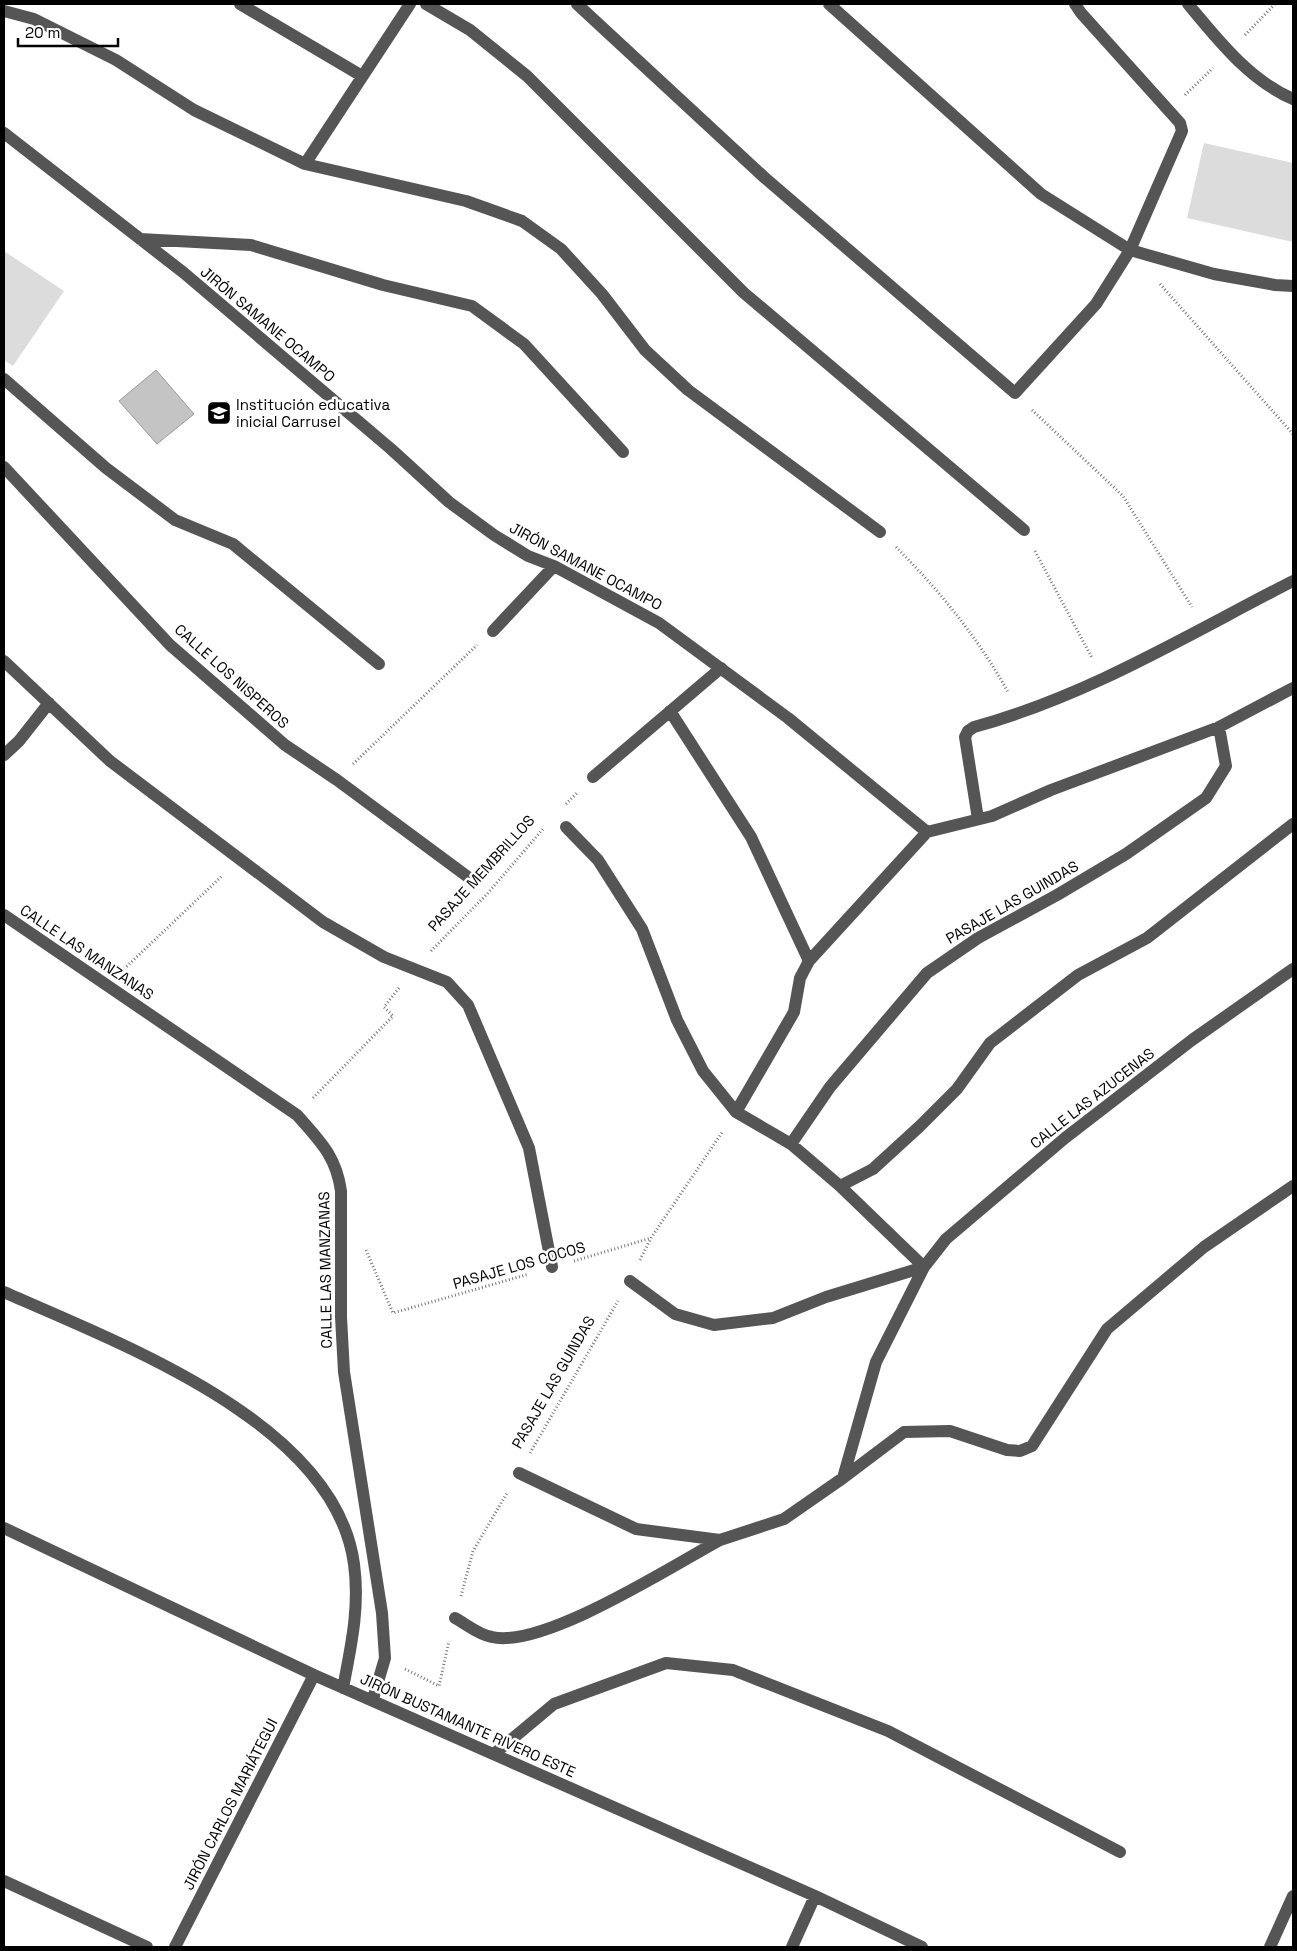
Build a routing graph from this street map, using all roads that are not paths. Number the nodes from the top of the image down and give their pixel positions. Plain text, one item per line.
1 (240, 4) edge
2 (410, 4) edge
3 (426, 4) edge
4 (577, 4) edge
5 (829, 4) edge
6 (1075, 4) edge
7 (1188, 4) edge
8 (4, 11) edge
9 (362, 76) junction
10 (1293, 99) edge
11 (4, 133) edge
12 (305, 164) junction
13 (140, 239) junction
14 (1130, 250) junction
15 (1293, 286) edge
16 (4, 379) edge
17 (623, 452) dead end
18 (4, 467) edge
19 (1024, 530) road end
20 (880, 532) road end
21 (554, 566) junction
22 (1293, 581) edge
23 (493, 631) road end
24 (4, 661) edge
25 (379, 664) dead end
26 (721, 668) junction
27 (1293, 688) edge
28 (49, 703) junction
29 (670, 711) junction
30 (1219, 727) junction
31 (4, 755) edge
32 (593, 777) road end
33 (978, 819) junction
34 (1293, 824) edge
35 (566, 827) dead end
36 (927, 832) junction
37 (468, 877) dead end
38 (4, 915) edge
39 (809, 961) junction
40 (1293, 969) edge
41 (736, 1112) junction
42 (791, 1144) junction
43 (840, 1186) junction
44 (1293, 1186) edge
45 (552, 1267) road end
46 (924, 1267) junction
47 (630, 1281) road end
48 (4, 1292) edge
49 (519, 1473) road end
50 (844, 1478) junction
51 (4, 1528) edge
52 (720, 1540) junction
53 (455, 1618) road end
54 (314, 1675) junction
55 (343, 1688) junction
56 (373, 1700) junction
57 (494, 1754) junction
58 (1120, 1852) dead end
59 (4, 1881) edge
60 (815, 1896) junction
61 (1293, 1896) edge
62 (147, 1947) edge
63 (175, 1947) edge
64 (792, 1947) edge
65 (922, 1947) edge
66 (1270, 1947) edge

1 - 9 street
2 - 9 street
3 - 19 street
4 - 14 street
5 - 14 street
6 - 14 street
7 - 10 street
8 - 12 street
9 - 12 street
11 - 13 street, JIRÓN SAMANE OCAMPO
12 - 20 street
13 - 17 street
13 - 21 street, JIRÓN SAMANE OCAMPO
14 - 15 street
16 - 25 street
18 - 37 street, CALLE LOS NISPEROS
21 - 23 street
21 - 26 street, JIRÓN SAMANE OCAMPO
22 - 33 street
24 - 28 street
26 - 29 street
26 - 36 street, JIRÓN SAMANE OCAMPO
27 - 30 street
28 - 31 street
28 - 45 street
29 - 32 street
29 - 39 street
30 - 33 street
30 - 42 street, PASAJE LAS GUINDAS
33 - 36 street
34 - 43 street
35 - 41 street
36 - 39 street
38 - 56 street, CALLE LAS MANZANAS
39 - 41 street
40 - 46 street, CALLE LAS AZUCENAS
41 - 42 street
42 - 43 street
43 - 46 street
44 - 50 street
46 - 47 street
46 - 50 street, CALLE LAS AZUCENAS
48 - 55 street
49 - 52 street
50 - 52 street
51 - 54 street, JIRÓN BUSTAMANTE RIVERO ESTE
52 - 53 street
54 - 55 street, JIRÓN BUSTAMANTE RIVERO ESTE
54 - 63 street, JIRÓN CARLOS MARIÁTEGUI
55 - 56 street, JIRÓN BUSTAMANTE RIVERO ESTE
56 - 57 street, JIRÓN BUSTAMANTE RIVERO ESTE
57 - 58 street
57 - 60 street, JIRÓN BUSTAMANTE RIVERO ESTE
59 - 62 street
60 - 64 street
60 - 65 street, JIRÓN BUSTAMANTE RIVERO ESTE
61 - 66 street

